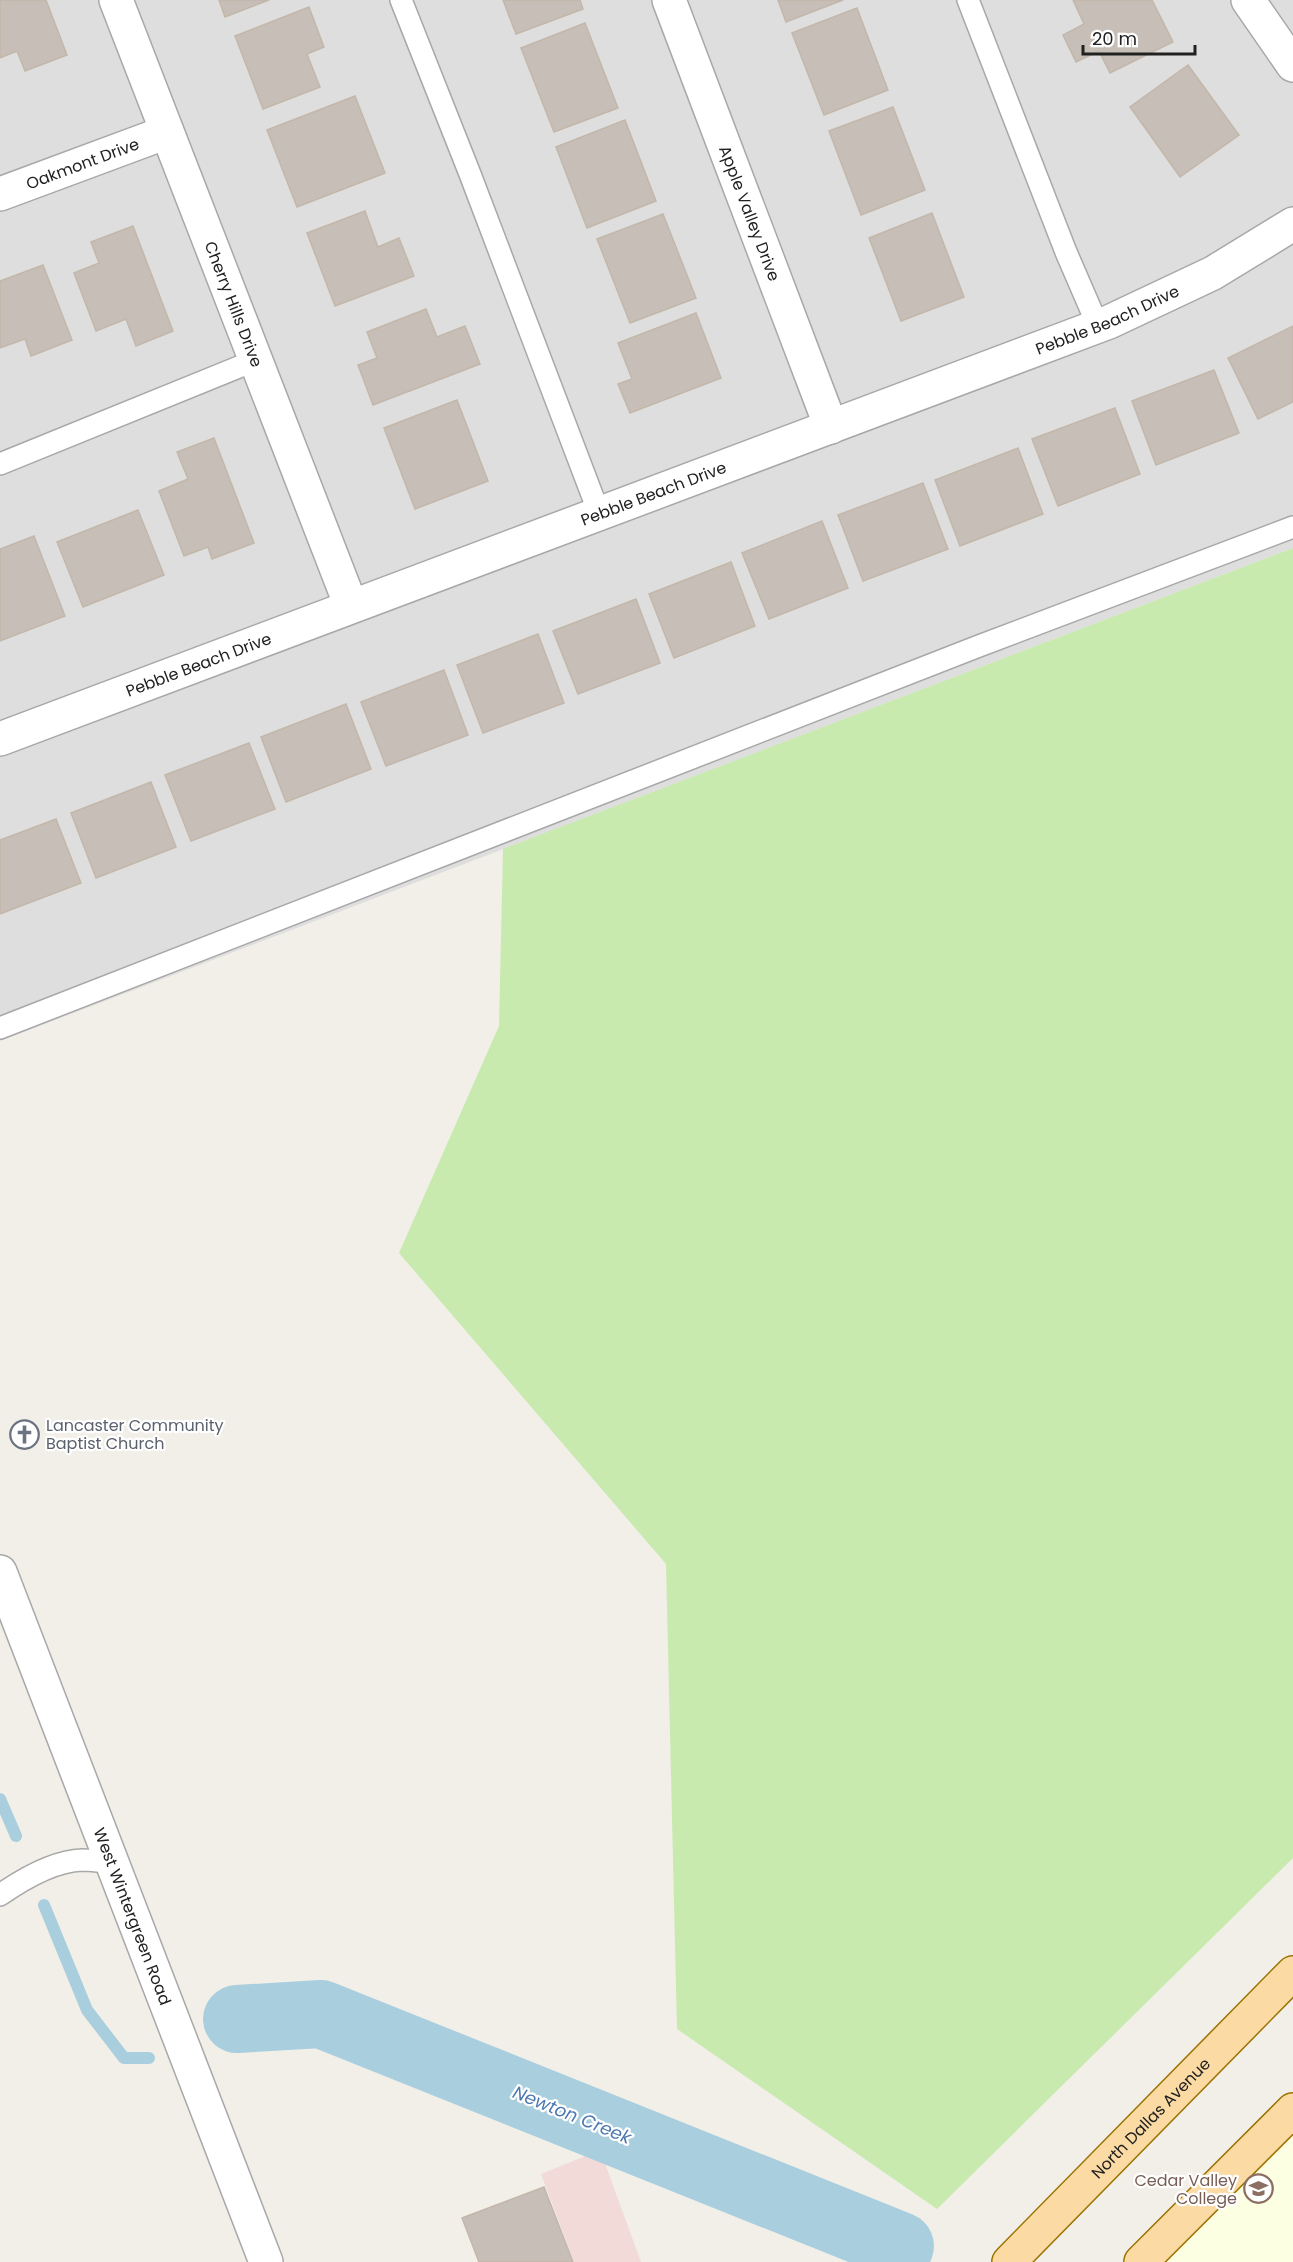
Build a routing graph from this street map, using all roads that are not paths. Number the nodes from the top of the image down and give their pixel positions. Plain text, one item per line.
1 (116, 0) edge
2 (400, 0) edge
3 (669, 0) edge
4 (968, 0) edge
5 (1248, 0) edge
6 (1293, 65) edge
7 (167, 132) junction
8 (0, 194) edge
9 (1293, 224) edge
10 (1098, 326) junction
11 (256, 360) junction
12 (831, 427) junction
13 (0, 464) edge
14 (599, 513) junction
15 (1293, 526) edge
16 (351, 606) junction
17 (0, 739) edge
18 (0, 1028) edge
19 (0, 1572) edge
20 (9, 1623) edge
21 (111, 1862) junction
22 (0, 1895) edge
23 (1293, 1973) edge
24 (1293, 2110) edge
25 (266, 2262) edge
26 (1009, 2262) edge
27 (1141, 2262) edge

1 - 7 street, Cherry Hills Drive
2 - 14 lane
3 - 12 street, Apple Valley Drive
4 - 10 lane
5 - 6 street
7 - 8 street, Oakmont Drive
7 - 11 street, Cherry Hills Drive
9 - 10 street, Pebble Beach Drive
10 - 12 street, Pebble Beach Drive
11 - 13 lane
11 - 16 street, Cherry Hills Drive
12 - 14 street, Pebble Beach Drive
14 - 16 street, Pebble Beach Drive
15 - 18 lane
16 - 17 street, Pebble Beach Drive
19 - 20 street, West Wintergreen Road
20 - 21 street, West Wintergreen Road
21 - 22 lane
21 - 25 street, West Wintergreen Road
23 - 26 main road, North Dallas Avenue
24 - 27 main road

